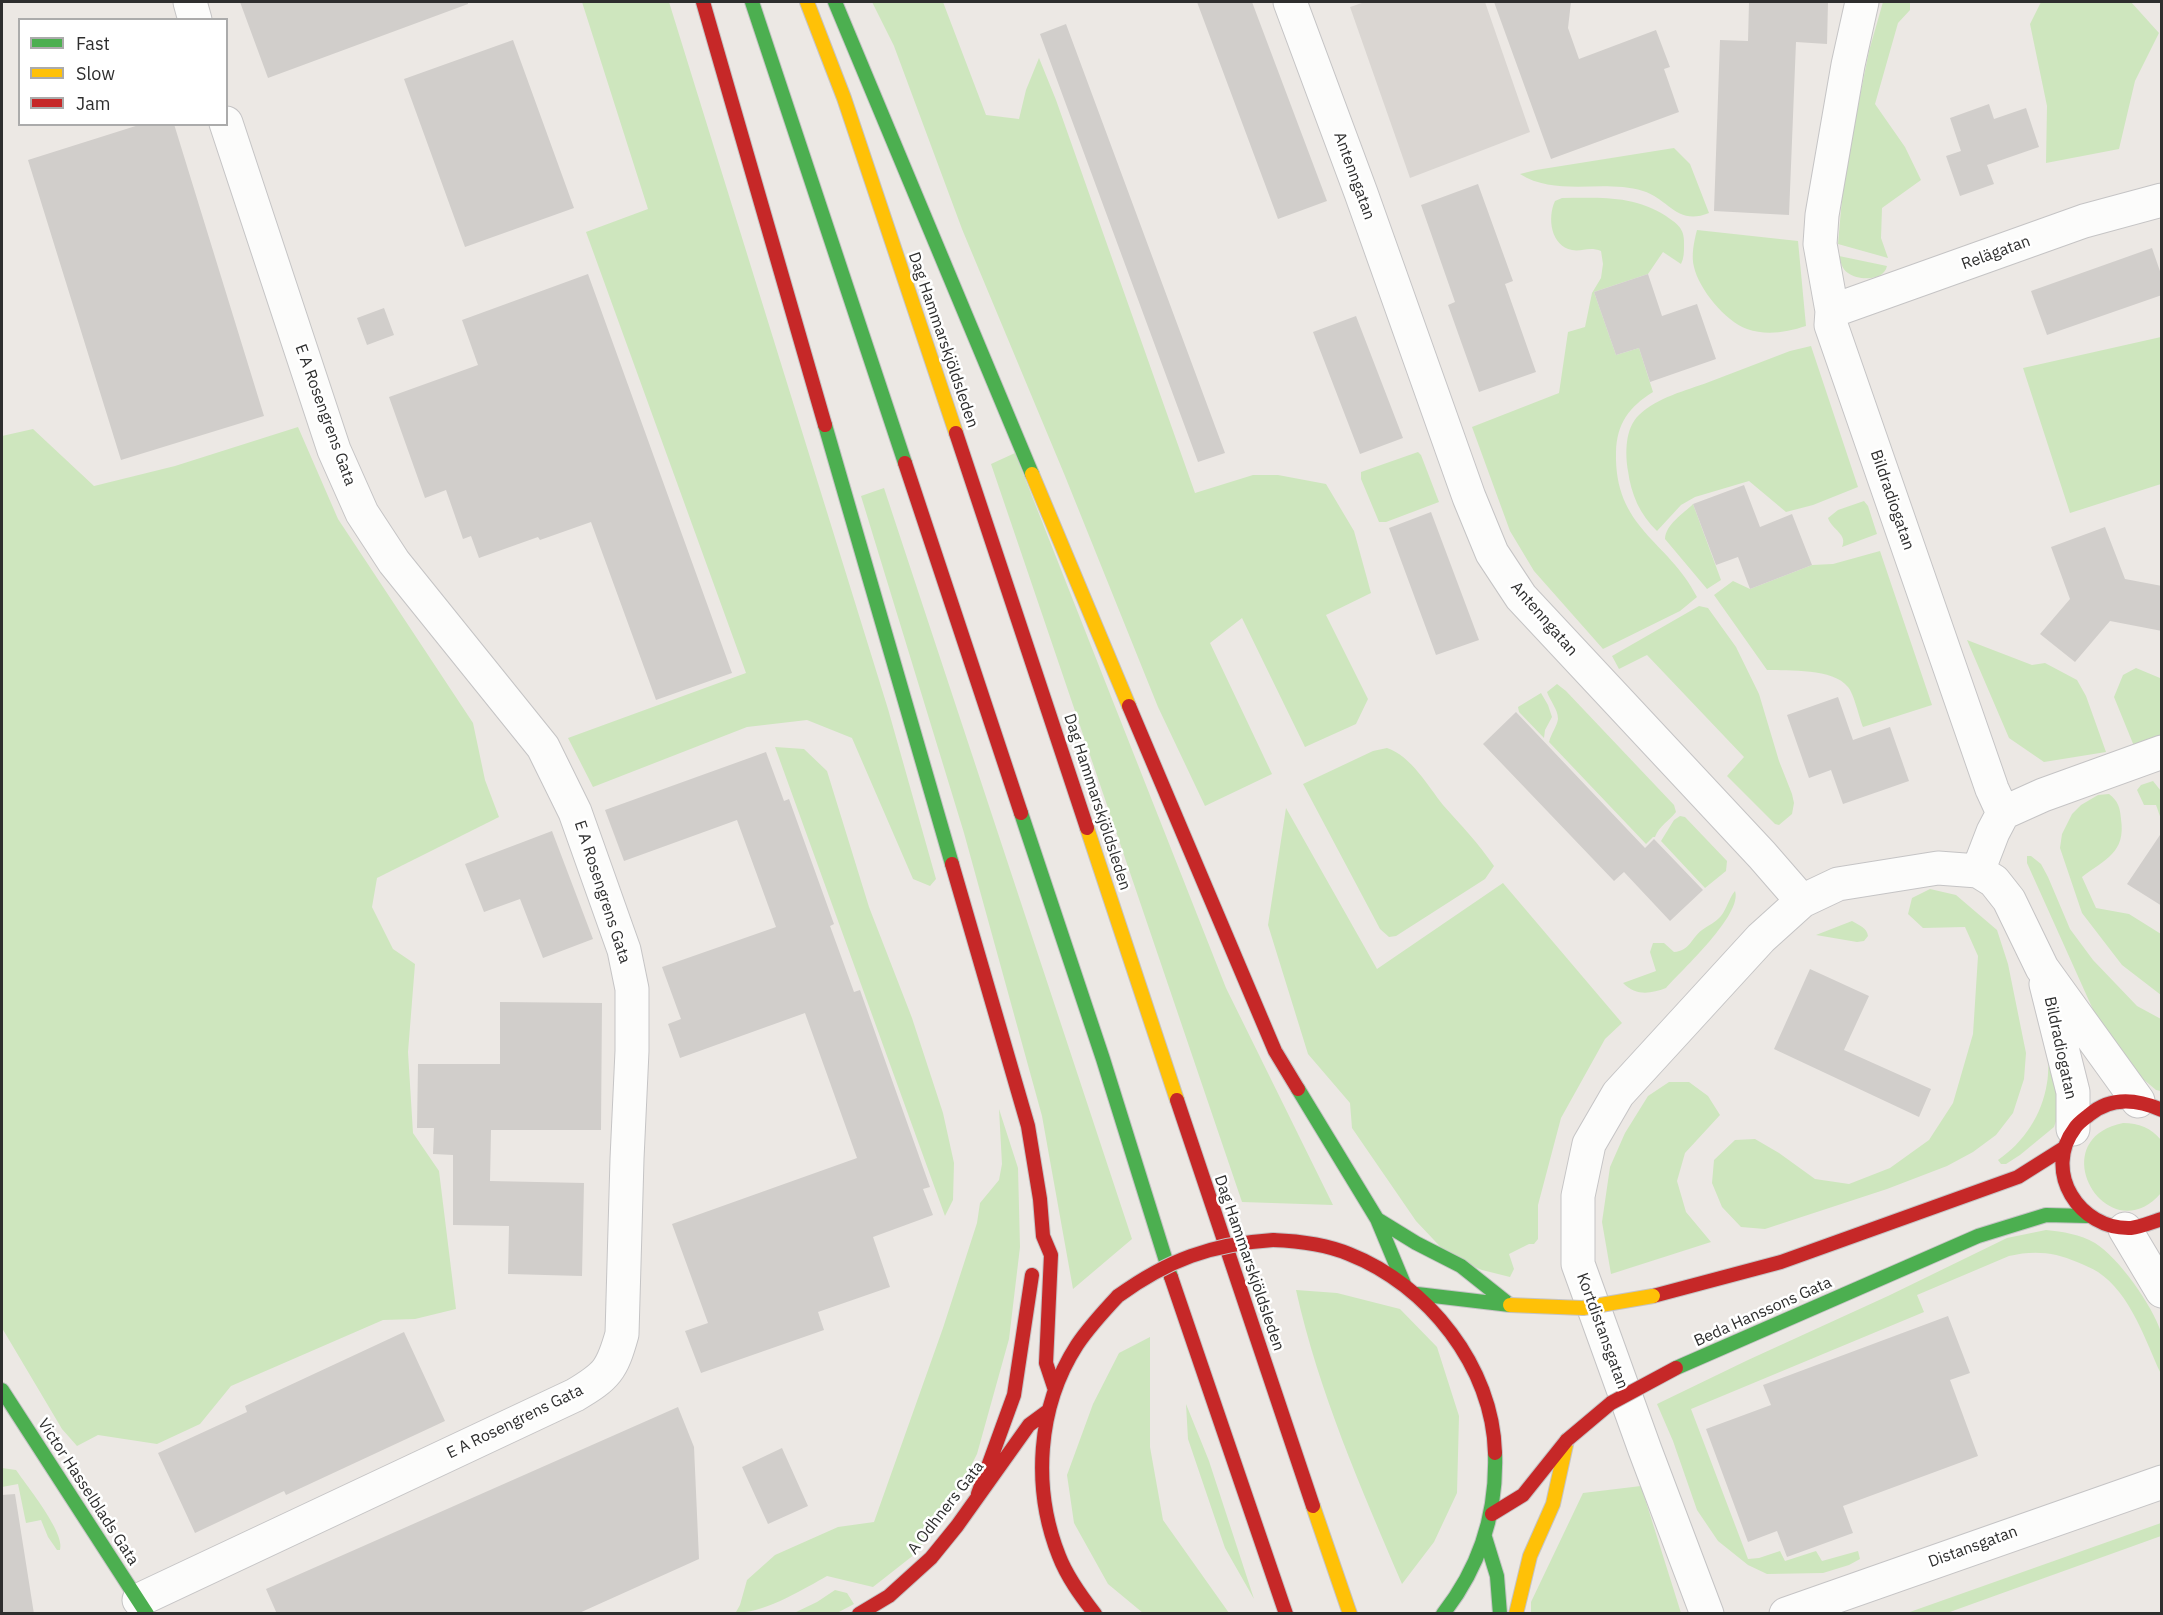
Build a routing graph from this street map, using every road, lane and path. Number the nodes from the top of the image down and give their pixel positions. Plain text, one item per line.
1 (190, 2) edge
2 (703, 2) edge
3 (752, 2) edge
4 (807, 2) edge
5 (834, 2) edge
6 (1290, 2) edge
7 (1862, 2) edge
8 (194, 18) edge
9 (227, 126) edge
10 (2162, 200) edge
11 (1832, 311) junction
12 (2162, 752) edge
13 (2003, 813) junction
14 (1978, 871) junction
15 (1802, 901) junction
16 (2042, 968) junction
17 (2155, 1107) edge
18 (2068, 1138) junction
19 (2087, 1216) junction
20 (1377, 1219) junction
21 (2162, 1219) edge
22 (2125, 1229) junction
23 (1043, 1236) junction
24 (1404, 1284) junction
25 (2162, 1291) edge
26 (1417, 1294) junction
27 (1510, 1305) junction
28 (1054, 1390) junction
29 (5, 1401) edge
30 (1048, 1411) junction
31 (1567, 1440) junction
32 (2162, 1482) edge
33 (978, 1494) junction
34 (1492, 1514) junction
35 (1485, 1537) junction
36 (143, 1607) edge
37 (859, 1614) edge
38 (1095, 1614) edge
39 (1286, 1614) edge
40 (1350, 1614) edge
41 (1443, 1614) edge
42 (1500, 1614) edge
43 (1516, 1614) edge
44 (1707, 1614) edge
45 (1785, 1614) edge

1 - 8 street
2 - 23 main road
3 - 39 main road
4 - 40 main road, Dag Hammarskjöldsleden
5 - 20 main road
6 - 15 street, Antenngatan
7 - 11 street, Bildradiogatan
9 - 36 street, E A Rosengrens Gata
10 - 11 street, Relägatan
11 - 13 street, Bildradiogatan
12 - 13 street
13 - 14 street
14 - 15 street
14 - 16 street, Bildradiogatan
15 - 44 street, Kortdistansgatan
16 - 17 street, Bildradiogatan
16 - 18 street, Bildradiogatan
17 - 18 main road
18 - 19 main road
18 - 27 main road, bridge
19 - 22 main road, Beda Hanssons Gata
19 - 31 main road, Beda Hanssons Gata, bridge
20 - 24 main road
20 - 27 main road
21 - 22 main road, Beda Hanssons Gata
22 - 25 street
23 - 28 main road
23 - 33 main road
24 - 26 main road
24 - 28 main road, bridge
26 - 27 main road
26 - 34 main road
28 - 30 main road
29 - 36 main road, Victor Hasselblads Gata
30 - 33 main road, A Odhners Gata
30 - 38 main road
31 - 34 main road, Beda Hanssons Gata
31 - 43 main road
32 - 45 street, Distansgatan
33 - 37 main road, A Odhners Gata
34 - 35 main road
35 - 41 main road
35 - 42 main road

